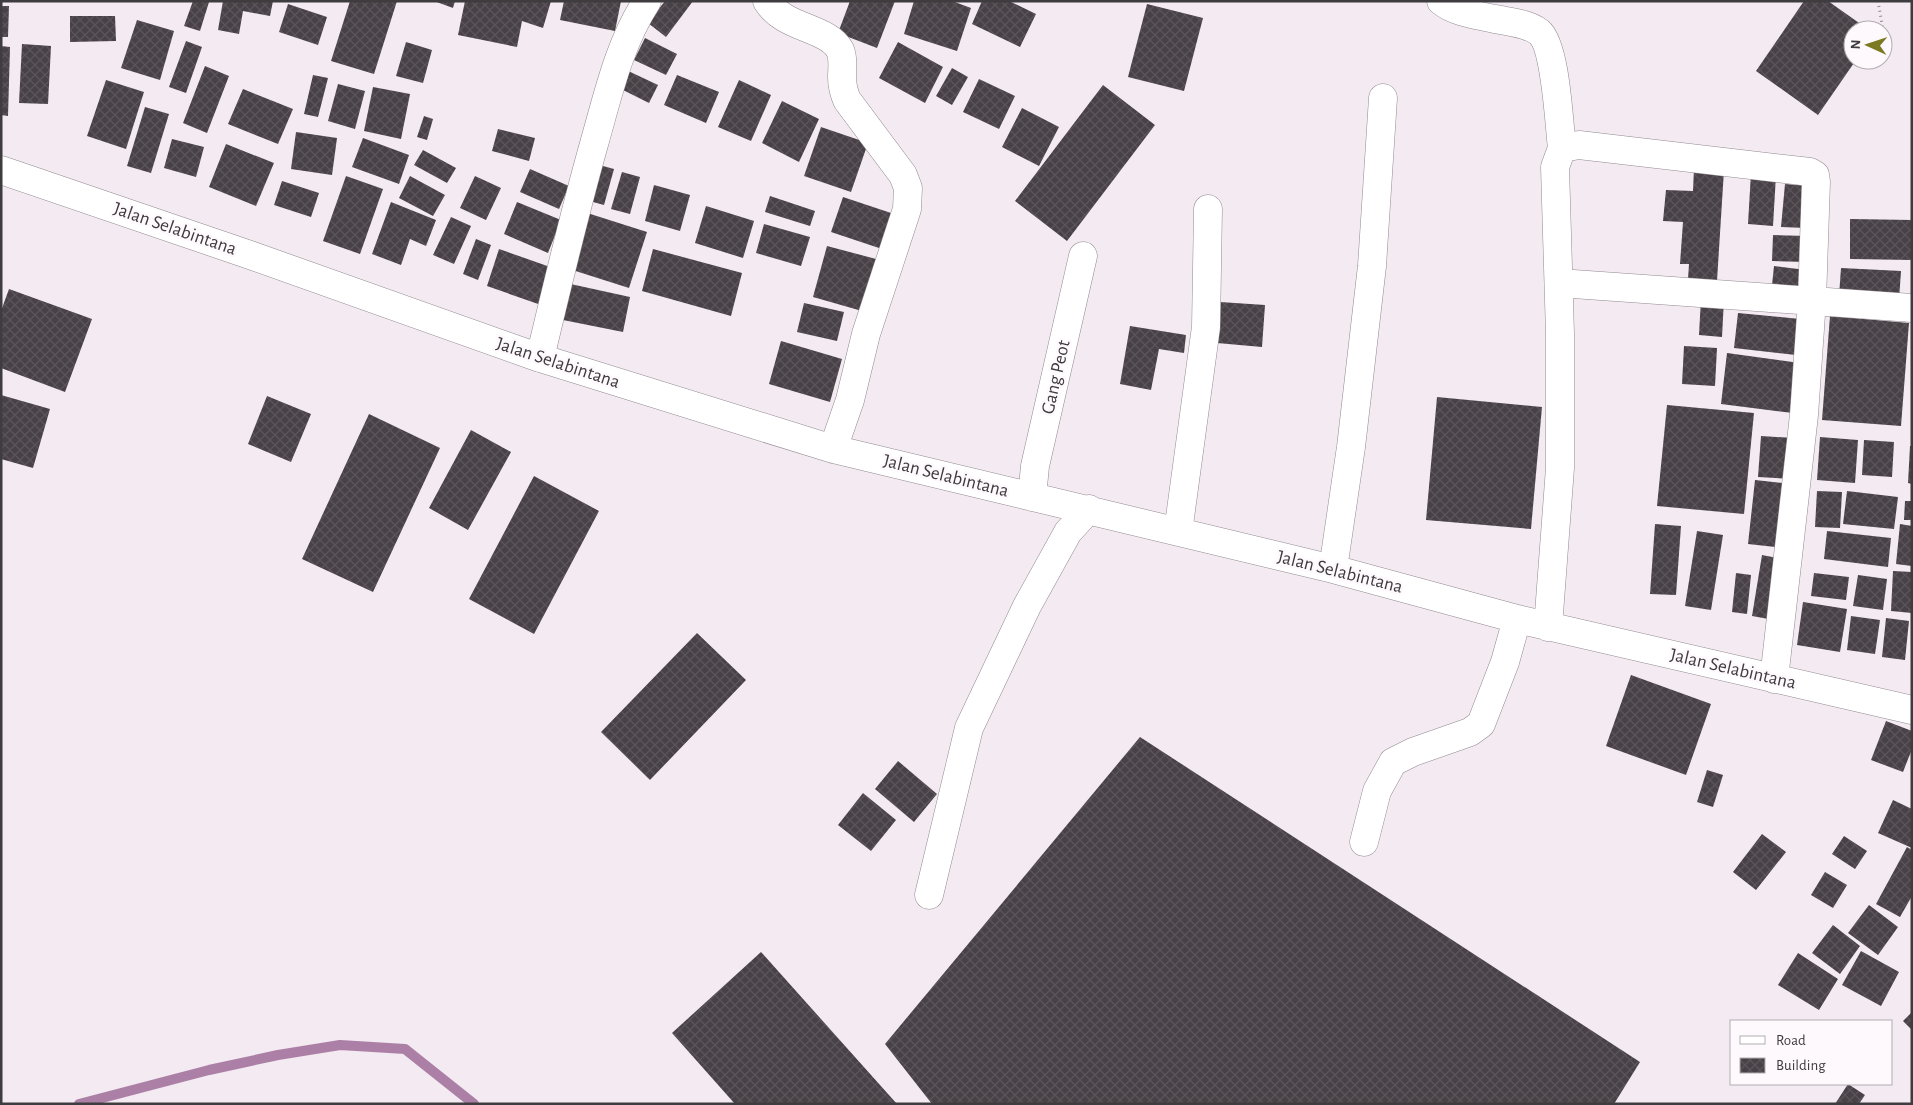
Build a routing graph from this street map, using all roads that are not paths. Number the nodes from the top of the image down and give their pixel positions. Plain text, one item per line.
1 (647, 1) edge
2 (767, 1) edge
3 (1441, 1) edge
4 (1384, 98) dead end
5 (1562, 148) junction
6 (1, 170) edge
7 (1208, 209) dead end
8 (1083, 256) dead end
9 (1559, 283) junction
10 (1812, 300) junction
11 (1912, 308) edge
12 (540, 358) junction
13 (833, 449) junction
14 (1032, 497) junction
15 (1089, 509) junction
16 (1178, 532) junction
17 (1333, 570) junction
18 (1517, 619) junction
19 (1548, 627) junction
20 (1774, 679) junction
21 (1912, 710) edge
22 (1364, 842) dead end
23 (928, 895) dead end

1 - 12 street
2 - 13 street
3 - 5 street
4 - 17 street
5 - 9 street
5 - 10 street
6 - 12 street, Jalan Selabintana
7 - 16 street
8 - 14 street, Gang Peot
9 - 10 street
9 - 19 street
10 - 11 street
10 - 20 street
12 - 13 street, Jalan Selabintana
13 - 14 street, Jalan Selabintana
14 - 15 street, Jalan Selabintana
15 - 16 street, Jalan Selabintana
15 - 23 street
16 - 17 street, Jalan Selabintana
17 - 18 street, Jalan Selabintana
18 - 19 street, Jalan Selabintana
18 - 22 street
19 - 20 street, Jalan Selabintana
20 - 21 street, Jalan Selabintana

